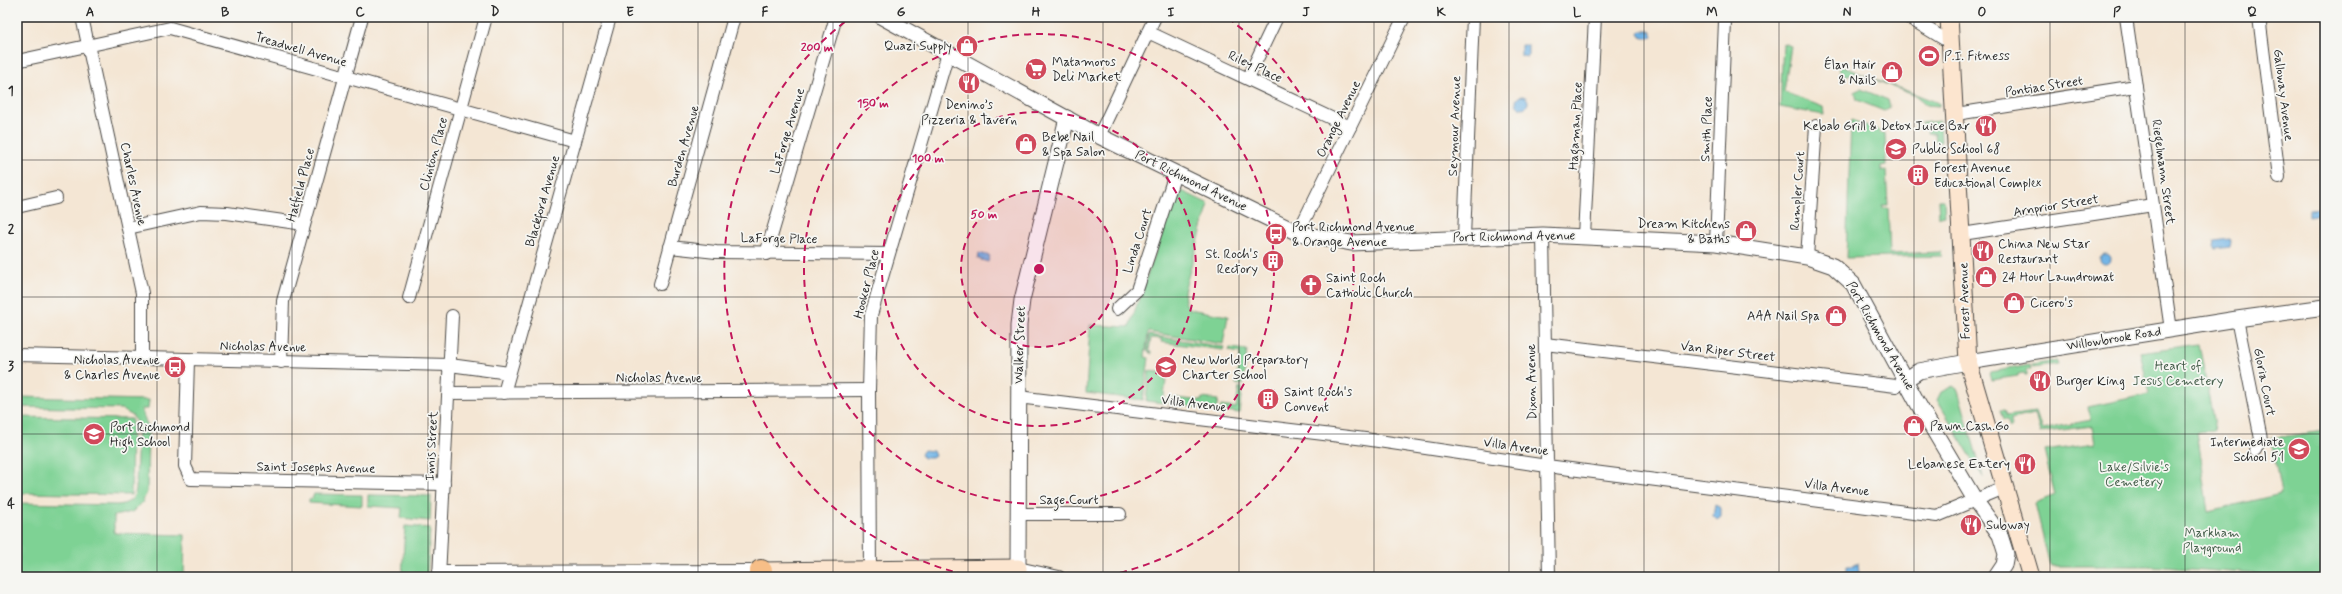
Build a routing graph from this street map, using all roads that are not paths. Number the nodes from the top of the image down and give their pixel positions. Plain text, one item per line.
1 (82, 17) edge
2 (362, 17) edge
3 (486, 17) edge
4 (610, 17) edge
5 (734, 17) edge
6 (836, 17) edge
7 (882, 17) edge
8 (1155, 17) edge
9 (1277, 17) edge
10 (1404, 17) edge
11 (1473, 17) edge
12 (1595, 17) edge
13 (1727, 17) edge
14 (1908, 17) edge
15 (1949, 17) edge
16 (2126, 17) edge
17 (2259, 17) edge
18 (1148, 32) junction
19 (1952, 43) junction
20 (88, 45) junction
21 (948, 53) junction
22 (17, 61) edge
23 (345, 77) junction
24 (1248, 78) junction
25 (2136, 86) junction
26 (461, 109) junction
27 (1956, 114) junction
28 (1067, 118) junction
29 (1816, 126) dead end
30 (1350, 127) junction
31 (1099, 136) junction
32 (575, 141) junction
33 (1175, 174) junction
34 (2279, 177) dead end
35 (56, 198) dead end
36 (2154, 205) junction
37 (17, 207) edge
38 (304, 224) junction
39 (128, 228) junction
40 (1298, 233) junction
41 (1962, 234) junction
42 (1543, 235) junction
43 (1584, 236) junction
44 (1464, 237) junction
45 (1716, 243) junction
46 (670, 246) junction
47 (766, 254) junction
48 (888, 254) junction
49 (1807, 257) junction
50 (660, 284) dead end
51 (409, 298) dead end
52 (2325, 307) edge
53 (1117, 309) dead end
54 (452, 316) dead end
55 (2237, 319) junction
56 (2171, 330) junction
57 (1545, 344) junction
58 (17, 355) edge
59 (142, 359) junction
60 (188, 360) junction
61 (281, 362) junction
62 (1968, 362) junction
63 (450, 365) junction
64 (509, 373) junction
65 (1905, 380) junction
66 (869, 390) junction
67 (449, 393) junction
68 (504, 393) junction
69 (1018, 398) junction
70 (2256, 450) dead end
71 (1547, 466) junction
72 (444, 484) junction
73 (2004, 488) junction
74 (1975, 500) junction
75 (1018, 514) junction
76 (1120, 514) dead end
77 (1018, 572) edge
78 (870, 573) edge
79 (761, 574) edge
80 (783, 574) edge
81 (439, 575) edge
82 (1059, 577) edge
83 (1549, 577) edge
84 (1996, 577) edge
85 (2031, 577) edge

1 - 20 street, Charles Avenue
2 - 23 street, Hatfield Place
3 - 26 street, Clinton Place
4 - 32 street, Blackford Avenue
5 - 46 street, Burden Avenue
6 - 47 street, LaForge Avenue
7 - 21 street, Port Richmond Avenue
8 - 18 street
9 - 24 street
10 - 30 street, Orange Avenue
11 - 44 street, Seymour Avenue
12 - 43 street, Hagaman Place
13 - 45 street, Smith Place
14 - 19 street
15 - 19 main road, Forest Avenue
16 - 25 street, Riegelmann Street
17 - 34 street, Galloway Avenue
18 - 24 street, Riley Place
18 - 31 street
19 - 27 main road, Forest Avenue
20 - 22 street, Treadwell Avenue
20 - 23 street, Treadwell Avenue
20 - 39 street, Charles Avenue
21 - 28 street, Port Richmond Avenue
21 - 48 street, Hooker Place
23 - 26 street, Treadwell Avenue
23 - 38 street, Hatfield Place
24 - 30 street, Riley Place
25 - 27 street, Pontiac Street
25 - 36 street, Riegelmann Street
26 - 32 street, Treadwell Avenue
26 - 51 street, Clinton Place
27 - 41 main road, Forest Avenue
28 - 31 street, Port Richmond Avenue
28 - 69 street, Walker Street
29 - 49 street, Rumpler Court
30 - 40 street, Orange Avenue
31 - 33 street, Port Richmond Avenue
32 - 64 street, Blackford Avenue
33 - 40 street, Port Richmond Avenue
33 - 53 street, Linda Court
35 - 37 street
36 - 41 street, Arnprior Street
36 - 56 street, Riegelmann Street
38 - 39 street
38 - 61 street, Hatfield Place
39 - 59 street, Charles Avenue
40 - 44 street, Port Richmond Avenue
41 - 62 main road, Forest Avenue
42 - 43 street, Port Richmond Avenue
42 - 44 street, Port Richmond Avenue
42 - 57 street, Dixon Avenue
43 - 45 street, Port Richmond Avenue
45 - 49 street, Port Richmond Avenue
46 - 47 street, LaForge Place
46 - 50 street, Burden Avenue
47 - 48 street, LaForge Place
48 - 66 street, Hooker Place
49 - 65 street, Port Richmond Avenue
52 - 55 street, Willowbrook Road
54 - 63 street, Innis Street
55 - 56 street, Willowbrook Road
55 - 70 street, Gloria Court
56 - 62 street, Willowbrook Road
57 - 65 street, Van Riper Street
57 - 71 street, Dixon Avenue
58 - 59 street, Nicholas Avenue
59 - 60 street, Nicholas Avenue
60 - 61 street, Nicholas Avenue
60 - 72 street, Saint Josephs Avenue
61 - 63 street, Nicholas Avenue
62 - 65 street, Willowbrook Road
62 - 73 main road, Forest Avenue
63 - 64 street, Nicholas Avenue
63 - 67 street, Innis Street
64 - 68 street, Blackford Avenue
65 - 74 street, Port Richmond Avenue
66 - 68 street, Nicholas Avenue
66 - 78 street, Hooker Place
67 - 68 street, Nicholas Avenue
67 - 72 street, Innis Street
69 - 71 street, Villa Avenue
69 - 75 street, Walker Street
71 - 74 street, Villa Avenue
71 - 83 street, Dixon Avenue
72 - 81 street, Innis Street
73 - 74 street, Villa Avenue
73 - 85 main road, Forest Avenue
74 - 84 street, Port Richmond Avenue
75 - 76 street, Sage Court
75 - 77 street, Walker Street
77 - 78 main road
77 - 82 street
78 - 80 main road
79 - 80 main road
79 - 81 street

